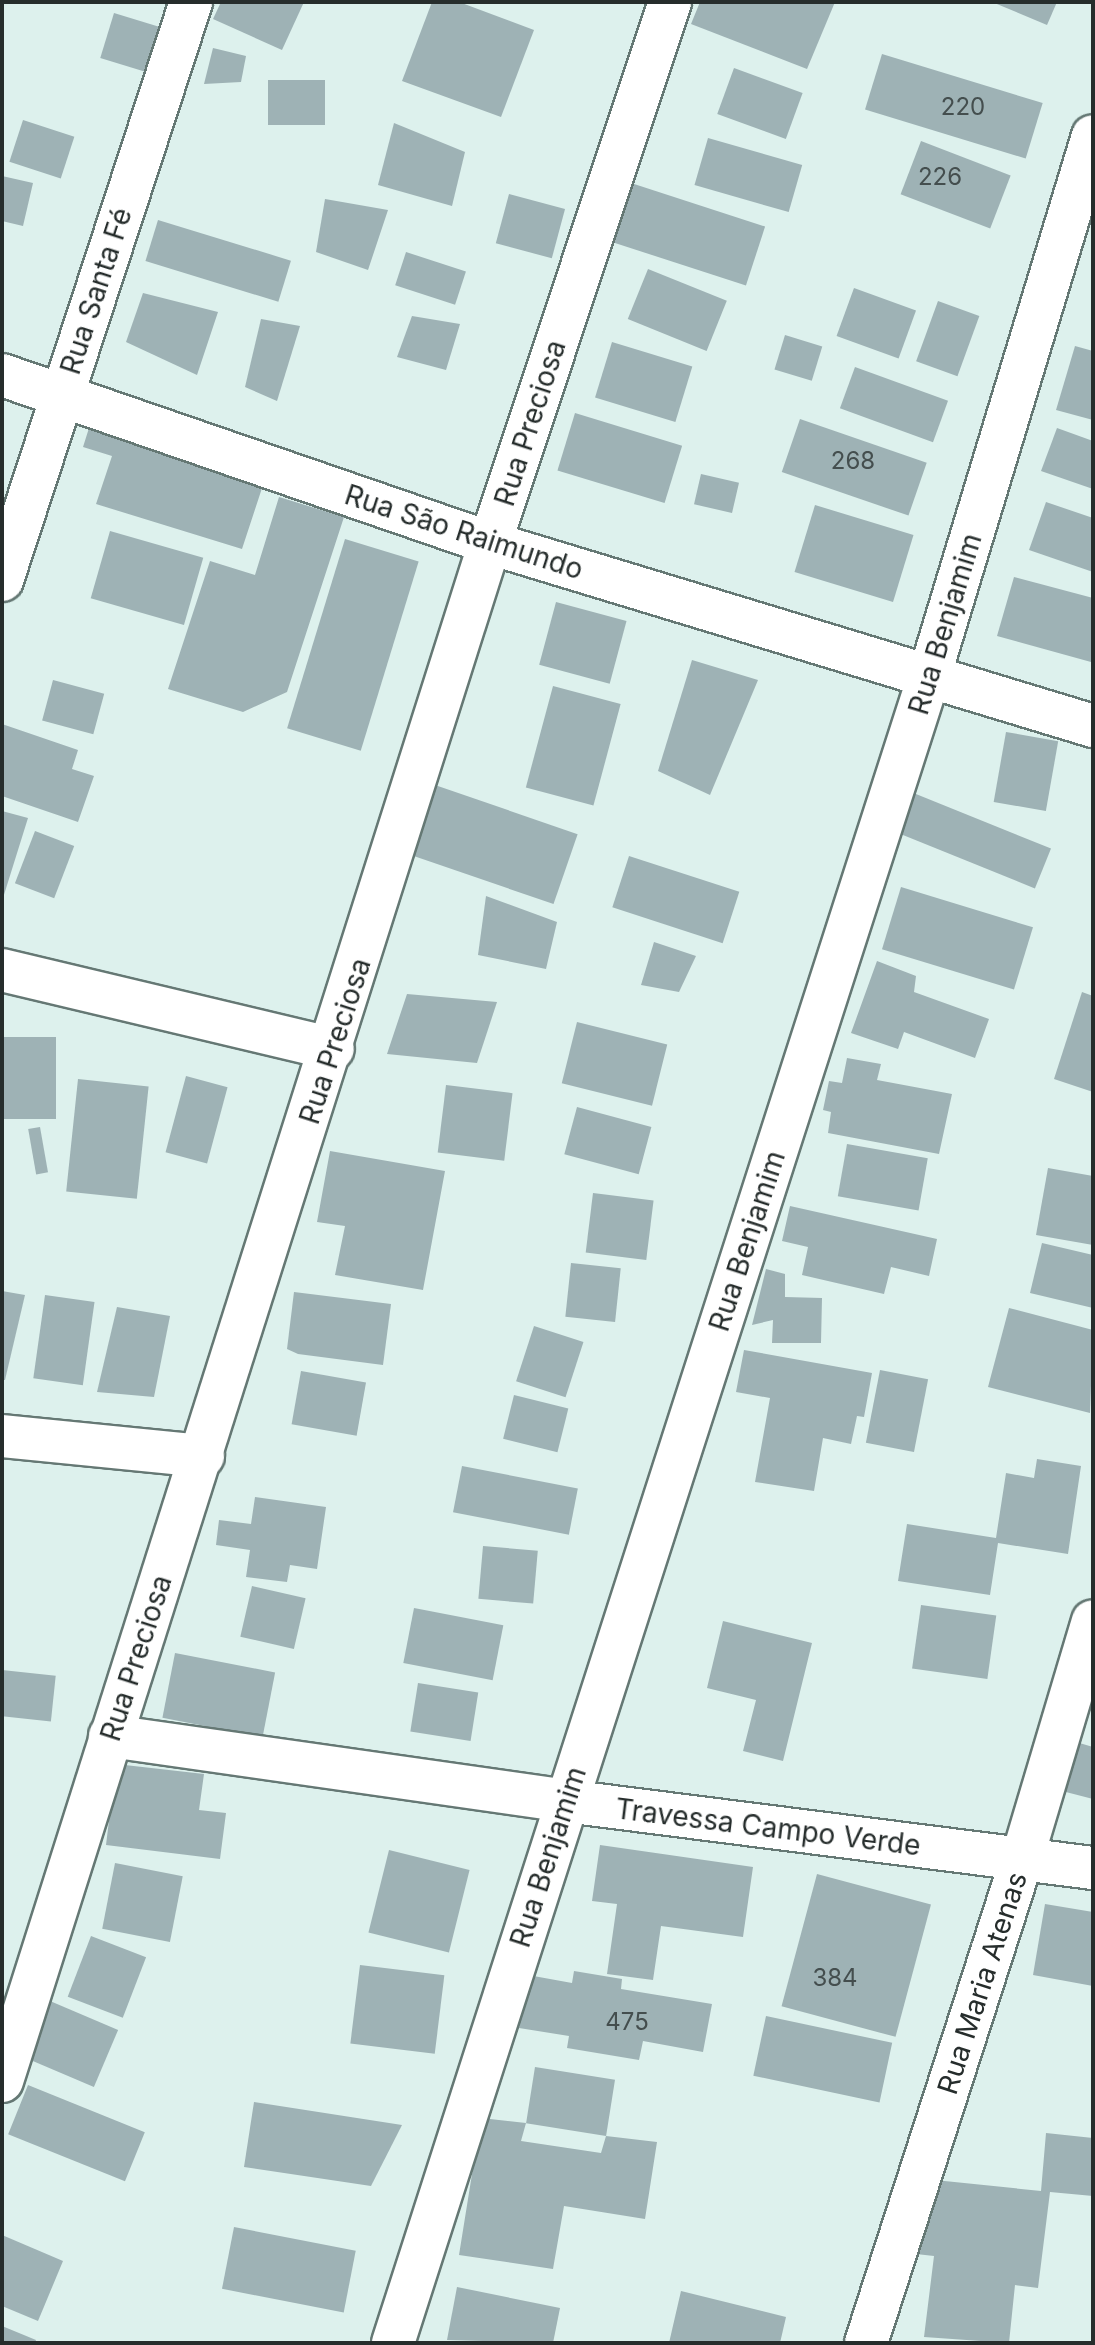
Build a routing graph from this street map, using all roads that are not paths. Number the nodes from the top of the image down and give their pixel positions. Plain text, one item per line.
1 (191, 2) edge
2 (670, 2) edge
3 (1093, 136) edge
4 (2, 375) edge
5 (62, 395) junction
6 (490, 543) junction
7 (2, 580) edge
8 (929, 677) junction
9 (1093, 726) edge
10 (2, 970) edge
11 (333, 1049) junction
12 (2, 1436) edge
13 (203, 1456) junction
14 (1093, 1621) edge
15 (110, 1736) junction
16 (566, 1801) junction
17 (1022, 1859) junction
18 (1093, 1868) edge
19 (2, 2081) edge
20 (393, 2343) edge
21 (866, 2343) edge

1 - 5 street, Rua Santa Fé
2 - 6 street, Rua Preciosa
3 - 8 street, Rua Benjamim
4 - 5 street, Rua São Raimundo
5 - 6 street, Rua São Raimundo
5 - 7 street, Rua Santa Fé
6 - 8 street, Rua São Raimundo
6 - 11 street, Rua Preciosa
8 - 9 street, Rua São Raimundo
8 - 16 street, Rua Benjamim
10 - 11 street
11 - 13 street, Rua Preciosa
12 - 13 street
13 - 15 street, Rua Preciosa
14 - 17 street, Rua Maria Atenas
15 - 16 street, Travessa Campo Verde
15 - 19 street, Rua Preciosa
16 - 17 street, Travessa Campo Verde
16 - 20 street, Rua Benjamim
17 - 18 street, Travessa Campo Verde
17 - 21 street, Rua Maria Atenas

